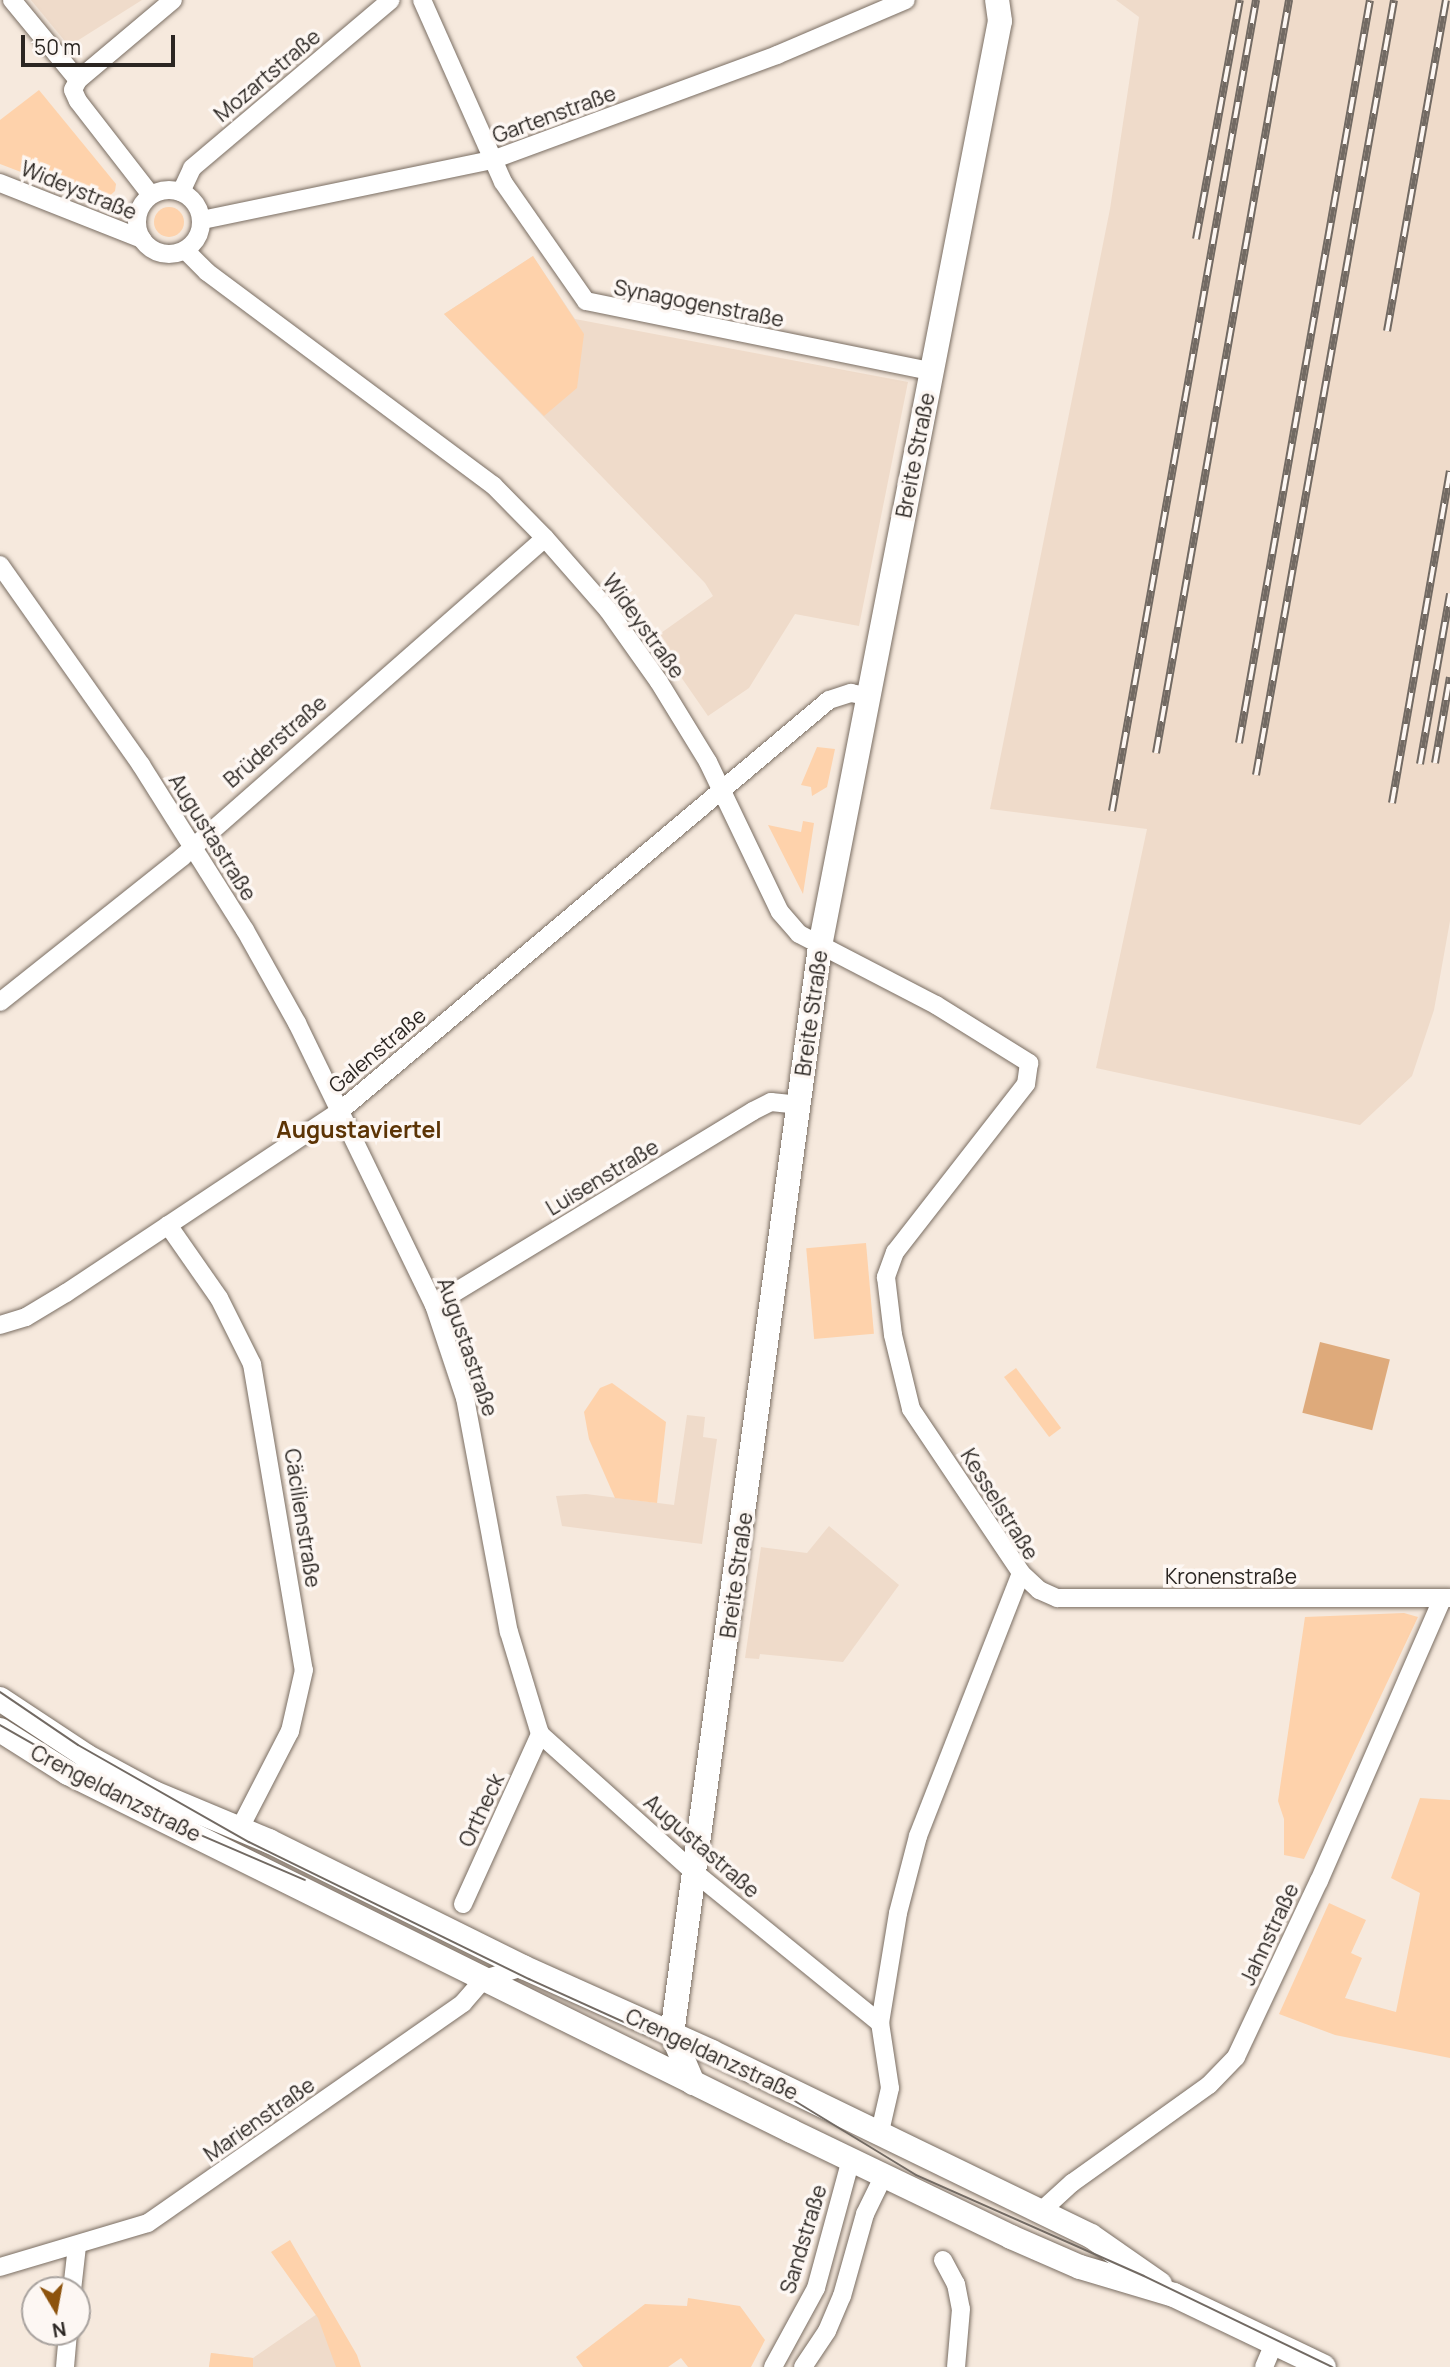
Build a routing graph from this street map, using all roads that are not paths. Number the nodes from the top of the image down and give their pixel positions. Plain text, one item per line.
1 (12, 0) edge
2 (173, 0) edge
3 (391, 0) edge
4 (422, 0) edge
5 (906, 0) edge
6 (997, 0) edge
7 (78, 80) junction
8 (492, 160) junction
9 (0, 183) edge
10 (181, 192) junction
11 (151, 195) junction
12 (202, 220) junction
13 (142, 239) junction
14 (185, 250) junction
15 (931, 371) junction
16 (545, 538) junction
17 (0, 565) edge
18 (867, 696) junction
19 (720, 792) junction
20 (192, 846) junction
21 (820, 946) junction
22 (0, 1002) edge
23 (1017, 1052) joint
24 (798, 1105) junction
25 (340, 1111) junction
26 (168, 1225) junction
27 (434, 1305) junction
28 (0, 1325) edge
29 (1021, 1573) junction
30 (1446, 1599) edge
31 (0, 1699) edge
32 (0, 1730) edge
33 (540, 1734) junction
34 (240, 1828) junction
35 (234, 1853) junction
36 (694, 1872) junction
37 (463, 1904) dead end
38 (523, 1967) junction
39 (484, 1979) junction
40 (880, 2023) junction
41 (672, 2034) junction
42 (693, 2083) junction
43 (879, 2136) junction
44 (851, 2159) junction
45 (884, 2175) junction
46 (1039, 2213) junction
47 (1011, 2237) junction
48 (77, 2246) junction
49 (943, 2260) dead end
50 (0, 2267) edge
51 (74, 2276) edge
52 (1174, 2295) junction
53 (1274, 2343) junction
54 (67, 2346) edge
55 (779, 2364) edge
56 (65, 2367) edge
57 (803, 2367) edge
58 (956, 2367) edge
59 (1264, 2367) edge
60 (1324, 2367) edge

1 - 7 street
2 - 7 street
3 - 10 street, Mozartstraße
4 - 8 street, Synagogenstraße
5 - 8 street, Gartenstraße
6 - 15 main road, Breite Straße
7 - 11 street
8 - 12 street, Gartenstraße
8 - 15 street, Synagogenstraße
9 - 13 street, Wideystraße
10 - 11 street
10 - 12 street
11 - 13 street
12 - 14 street
13 - 14 street
14 - 16 street, Wideystraße
15 - 18 main road, Breite Straße
16 - 19 street, Wideystraße
16 - 20 street, Brüderstraße
17 - 20 street, Augustastraße
18 - 19 street, Galenstraße
18 - 21 main road, Breite Straße
19 - 21 street, Wideystraße
19 - 25 street, Galenstraße
20 - 22 street, Brüderstraße
20 - 25 street, Augustastraße
21 - 23 street, Wideystraße
21 - 24 main road, Breite Straße
23 - 29 street, Kesselstraße
24 - 27 street, Luisenstraße
24 - 36 main road, Breite Straße
25 - 26 street, Galenstraße
25 - 27 street, Augustastraße
26 - 28 street, Galenstraße
26 - 34 street, Cäcilienstraße
27 - 33 street, Augustastraße
29 - 30 street, Kronenstraße
29 - 40 street, Kesselstraße
30 - 46 street, Jahnstraße
31 - 34 main road, Crengeldanzstraße
32 - 35 main road, Crengeldanzstraße
33 - 36 street, Augustastraße
33 - 37 street, Ortheck
34 - 35 main road
34 - 38 main road, Crengeldanzstraße
35 - 39 main road, Crengeldanzstraße
36 - 40 street, Augustastraße
36 - 41 main road, Breite Straße
38 - 39 street
38 - 41 main road, Crengeldanzstraße
39 - 42 main road, Crengeldanzstraße
39 - 48 street, Marienstraße
40 - 43 street
41 - 42 main road
41 - 43 main road, Crengeldanzstraße
42 - 44 main road, Crengeldanzstraße
43 - 44 main road
43 - 45 main road
43 - 46 main road, Crengeldanzstraße
44 - 45 main road, Crengeldanzstraße
44 - 55 street, Sandstraße
45 - 47 main road, Crengeldanzstraße
45 - 57 street
46 - 47 main road
46 - 52 main road, Crengeldanzstraße
47 - 52 main road, Crengeldanzstraße
48 - 50 street, Marienstraße
48 - 51 street
49 - 58 street
52 - 53 main road, Crengeldanzstraße
53 - 59 street
53 - 60 main road, Crengeldanzstraße
54 - 56 street

